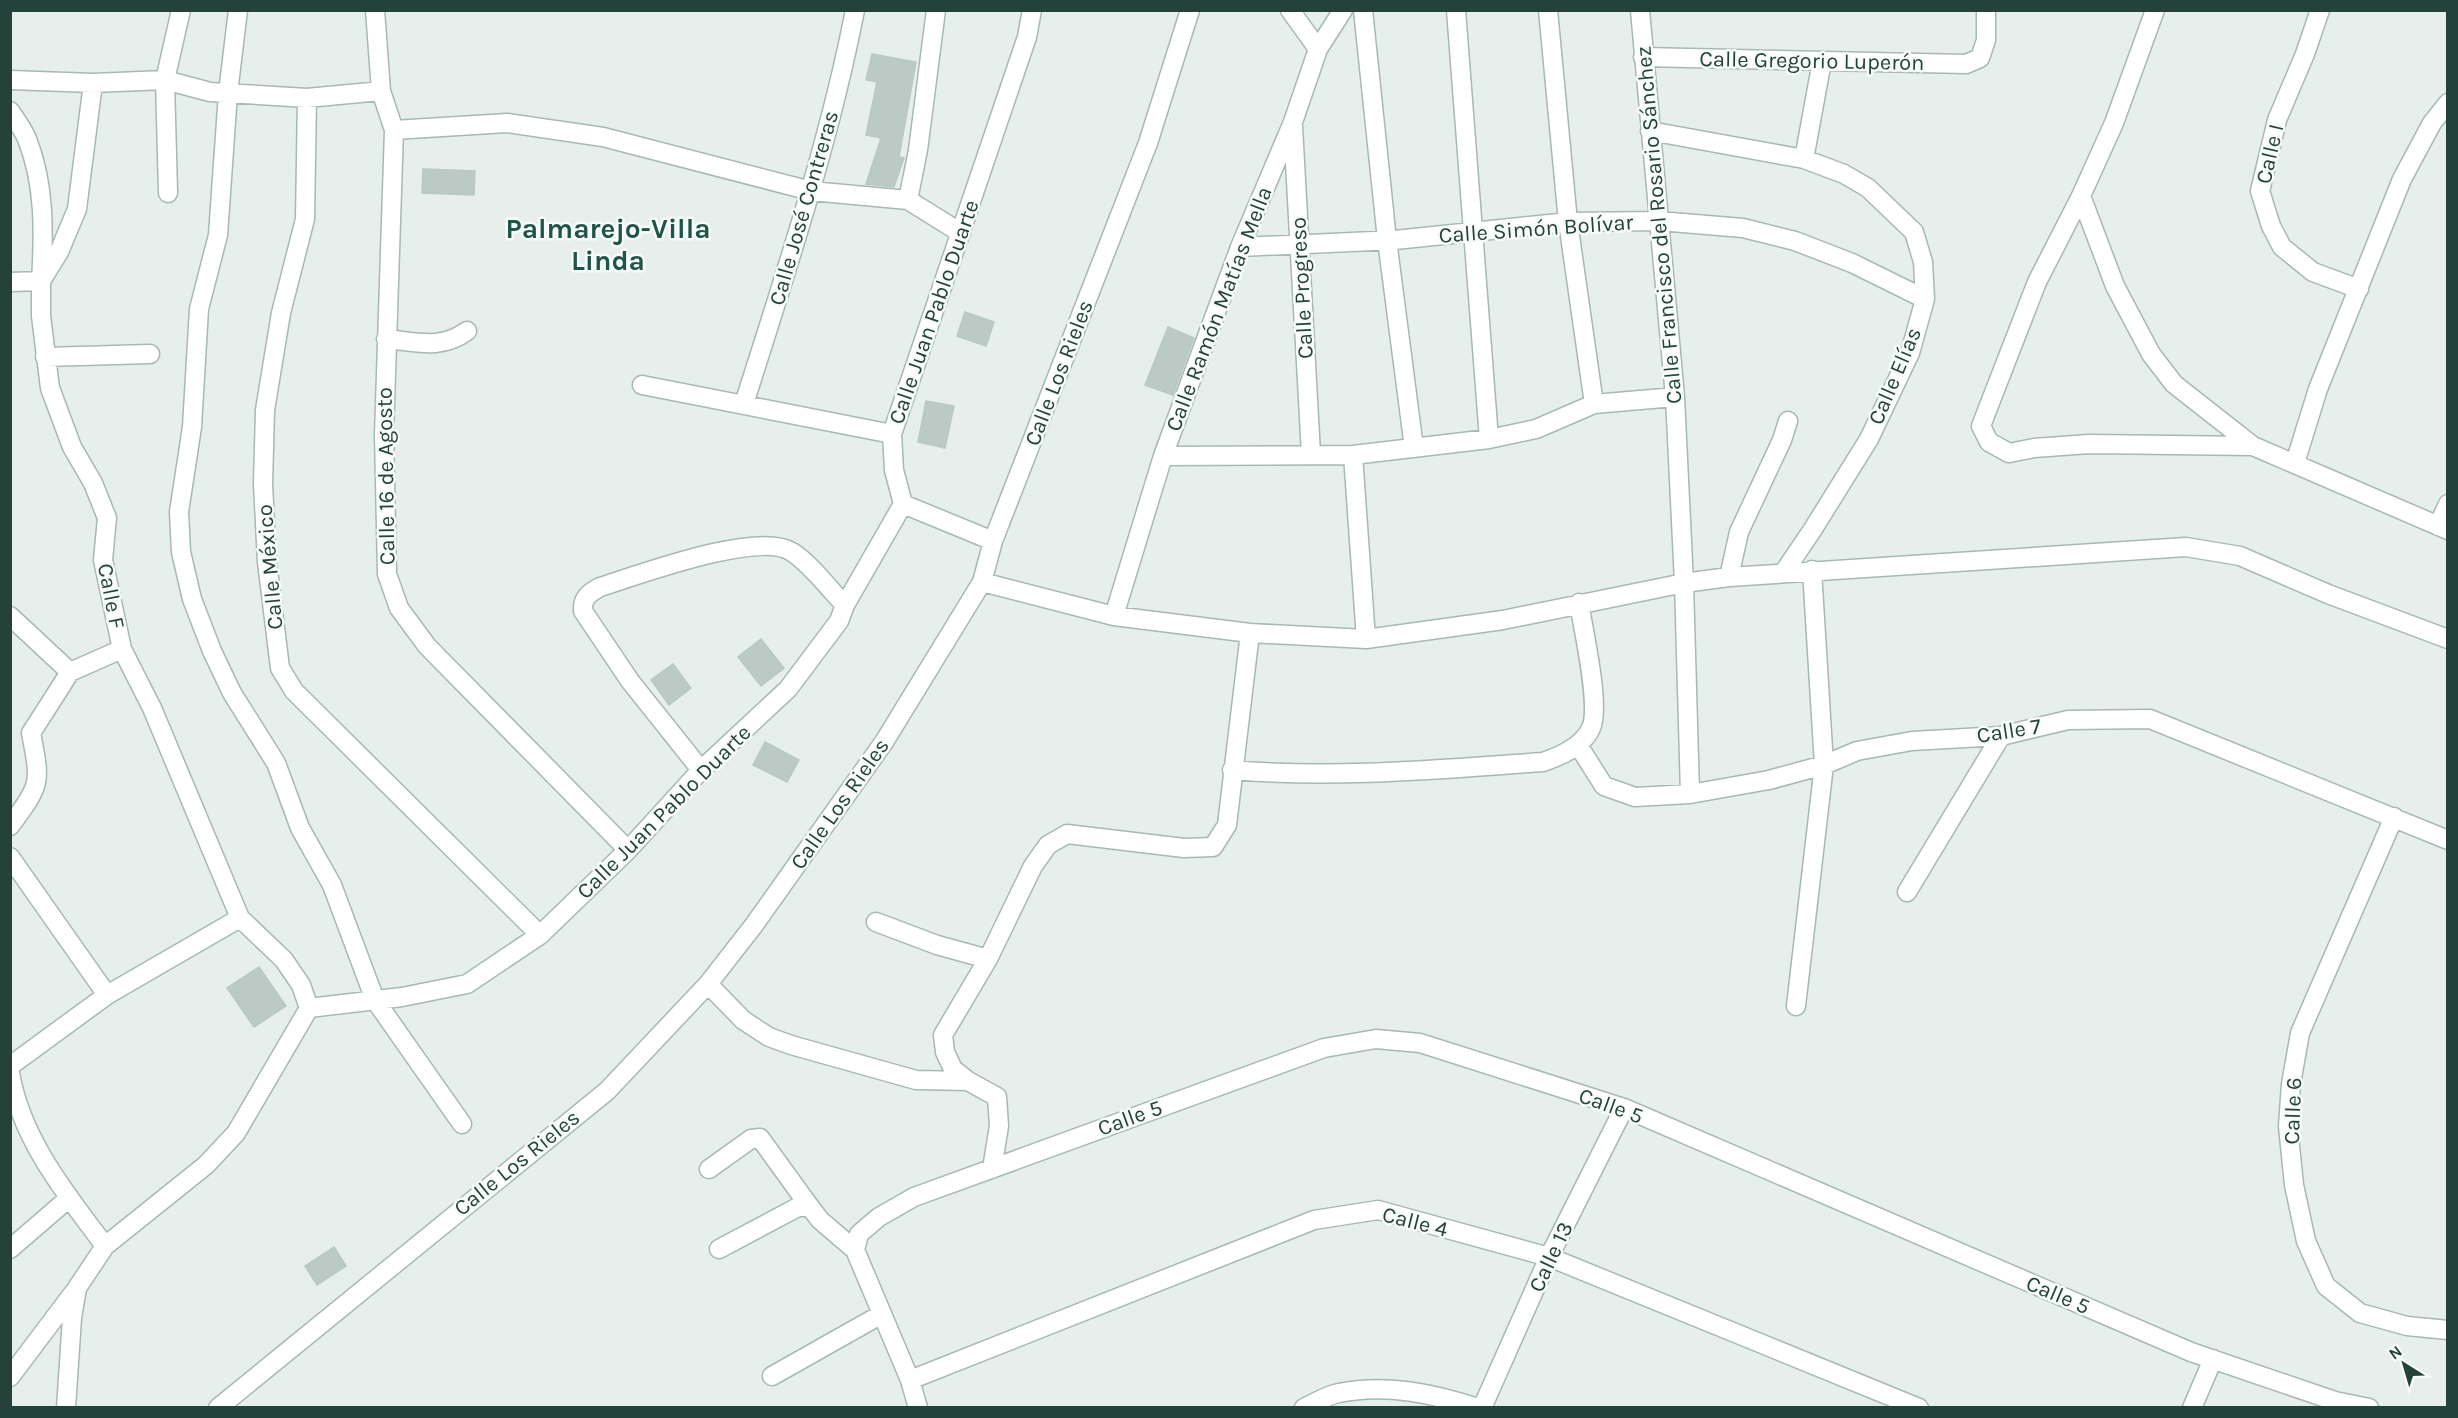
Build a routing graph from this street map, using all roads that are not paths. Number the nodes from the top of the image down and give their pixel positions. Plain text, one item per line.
1 (181, 10) edge
2 (238, 10) edge
3 (375, 10) edge
4 (855, 10) edge
5 (936, 10) edge
6 (1032, 10) edge
7 (1190, 10) edge
8 (1290, 10) edge
9 (1343, 10) edge
10 (1363, 10) edge
11 (1456, 10) edge
12 (1548, 10) edge
13 (1640, 10) edge
14 (1986, 10) edge
15 (2156, 10) edge
16 (2320, 10) edge
17 (1318, 49) junction
18 (1643, 57) junction
19 (1822, 61) junction
20 (10, 80) edge
21 (165, 80) junction
22 (93, 83) junction
23 (381, 91) junction
24 (228, 93) junction
25 (307, 98) junction
26 (2448, 103) edge
27 (10, 111) edge
28 (1293, 122) junction
29 (394, 130) junction
30 (1650, 131) junction
31 (1804, 159) junction
32 (810, 191) junction
33 (168, 193) dead end
34 (2081, 196) junction
35 (908, 200) junction
36 (1659, 221) junction
37 (1568, 222) junction
38 (1473, 232) junction
39 (961, 233) junction
40 (1386, 240) junction
41 (1300, 246) junction
42 (1240, 247) junction
43 (41, 281) junction
44 (10, 282) edge
45 (2359, 289) junction
46 (1925, 299) junction
47 (467, 331) dead end
48 (386, 339) junction
49 (150, 354) dead end
50 (45, 357) junction
51 (642, 385) dead end
52 (1675, 397) junction
53 (744, 404) junction
54 (1594, 404) junction
55 (1788, 421) dead end
56 (892, 434) junction
57 (1489, 439) junction
58 (2253, 446) junction
59 (1414, 448) junction
60 (1311, 454) junction
61 (1353, 455) junction
62 (1163, 456) junction
63 (2295, 464) junction
64 (903, 504) junction
65 (2448, 504) edge
66 (2443, 528) edge
67 (993, 541) junction
68 (1812, 570) junction
69 (1784, 572) junction
70 (1730, 577) junction
71 (982, 582) junction
72 (1684, 583) junction
73 (1579, 603) junction
74 (845, 604) junction
75 (10, 616) edge
76 (1114, 616) junction
77 (1250, 633) junction
78 (1366, 639) junction
79 (2448, 639) edge
80 (122, 649) junction
81 (70, 672) junction
82 (2001, 736) junction
83 (1578, 745) junction
84 (1824, 765) junction
85 (701, 770) junction
86 (1232, 770) junction
87 (1690, 794) junction
88 (2394, 817) junction
89 (10, 826) edge
90 (2448, 840) edge
91 (628, 850) junction
92 (10, 856) edge
93 (1907, 892) dead end
94 (240, 918) junction
95 (876, 922) dead end
96 (540, 935) junction
97 (988, 959) junction
98 (708, 984) junction
99 (107, 995) junction
100 (375, 1000) junction
101 (1796, 1006) dead end
102 (309, 1008) junction
103 (10, 1066) edge
104 (10, 1073) edge
105 (968, 1081) junction
106 (1624, 1108) junction
107 (462, 1124) dead end
108 (992, 1168) junction
109 (709, 1169) dead end
110 (68, 1198) junction
111 (810, 1207) junction
112 (105, 1246) junction
113 (10, 1249) edge
114 (719, 1249) dead end
115 (855, 1250) junction
116 (1549, 1257) junction
117 (77, 1288) junction
118 (882, 1314) junction
119 (2448, 1330) edge
120 (2212, 1359) junction
121 (772, 1376) dead end
122 (10, 1377) edge
123 (910, 1380) junction
124 (66, 1407) edge
125 (218, 1407) edge
126 (918, 1407) edge
127 (1304, 1407) edge
128 (1480, 1407) edge
129 (1919, 1407) edge
130 (2192, 1407) edge
131 (2369, 1407) edge

1 - 21 street
2 - 24 street
3 - 23 street, Calle 16 de Agosto
4 - 32 street, Calle José Contreras
5 - 35 street
6 - 39 street, Calle Juan Pablo Duarte
7 - 67 street, Calle Los Rieles
8 - 17 street
9 - 17 street, Calle Ramón Matías Mella
10 - 40 street
11 - 38 street
12 - 37 street
13 - 18 street, Calle Francisco del Rosario Sánchez
14 - 19 street, Calle Gregorio Luperón
15 - 34 street
16 - 45 street, Calle I
17 - 28 street, Calle Ramón Matías Mella
18 - 19 street, Calle Gregorio Luperón
18 - 30 street, Calle Francisco del Rosario Sánchez
19 - 31 street
20 - 22 street
21 - 22 street
21 - 24 street
21 - 33 street
22 - 43 street
23 - 25 street
23 - 29 street, Calle 16 de Agosto
24 - 25 street
24 - 100 street
25 - 96 street, Calle México
26 - 45 street
27 - 43 street, Calle F
28 - 41 street, Calle Progreso
28 - 42 street, Calle Ramón Matías Mella
29 - 32 street
29 - 48 street, Calle 16 de Agosto
30 - 31 street, Calle Elías
30 - 36 street, Calle Francisco del Rosario Sánchez
31 - 46 street, Calle Elías
32 - 35 street
32 - 53 street, Calle José Contreras
34 - 58 street
34 - 58 street
35 - 39 street
36 - 37 street, Calle Simón Bolívar
36 - 46 street, Calle Simón Bolívar
36 - 52 street, Calle Francisco del Rosario Sánchez
37 - 38 street, Calle Simón Bolívar
37 - 54 street
38 - 40 street, Calle Simón Bolívar
38 - 57 street
39 - 56 street, Calle Juan Pablo Duarte
40 - 41 street, Calle Simón Bolívar
40 - 59 street
41 - 42 street, Calle Simón Bolívar
41 - 60 street, Calle Progreso
42 - 62 street, Calle Ramón Matías Mella
43 - 44 street
43 - 50 street, Calle F
45 - 63 street
46 - 69 street, Calle Elías
47 - 48 street
48 - 91 street, Calle 16 de Agosto
49 - 50 street
50 - 80 street, Calle F
51 - 53 street
52 - 54 street
52 - 72 street, Calle Francisco del Rosario Sánchez
53 - 56 street
54 - 57 street
55 - 70 street
56 - 64 street, Calle Juan Pablo Duarte
57 - 59 street
58 - 63 street
59 - 61 street
60 - 61 street
60 - 62 street
61 - 78 street
62 - 76 street, Calle Ramón Matías Mella
63 - 66 street
64 - 67 street
64 - 74 street, Calle Juan Pablo Duarte
65 - 66 street
67 - 71 street, Calle Los Rieles
68 - 69 street
68 - 79 street
68 - 84 street
69 - 70 street
70 - 72 street
71 - 76 street
71 - 98 street, Calle Los Rieles
72 - 73 street
72 - 87 street, Calle Francisco del Rosario Sánchez
73 - 78 street
73 - 83 street
74 - 85 street, Calle Juan Pablo Duarte
74 - 85 street
75 - 81 street
76 - 77 street
77 - 78 street
77 - 86 street
80 - 81 street
80 - 94 street, Calle F
81 - 89 street
82 - 84 street, Calle 7
82 - 88 street, Calle 7
82 - 93 street
83 - 86 street
83 - 87 street, Calle 7
84 - 87 street, Calle 7
84 - 101 street
85 - 91 street, Calle Juan Pablo Duarte
86 - 97 street
88 - 90 street, Calle 7
88 - 119 street, Calle 6
91 - 96 street, Calle Juan Pablo Duarte
92 - 99 street
94 - 99 street
94 - 102 street, Calle F
95 - 97 street
96 - 100 street, Calle Juan Pablo Duarte
97 - 105 street
98 - 105 street
98 - 125 street, Calle Los Rieles
99 - 103 street
100 - 102 street, Calle Juan Pablo Duarte
100 - 107 street
102 - 112 street
104 - 110 street
105 - 108 street
106 - 108 street, Calle 5
106 - 116 street, Calle 13
106 - 120 street, Calle 5
108 - 115 street, Calle 5
109 - 111 street
110 - 112 street
110 - 113 street
111 - 114 street
111 - 115 street
112 - 117 street
115 - 118 street
116 - 123 street, Calle 4
116 - 128 street, Calle 13
116 - 129 street, Calle 4
117 - 122 street
117 - 124 street
118 - 121 street
118 - 123 street
120 - 130 street
120 - 131 street, Calle 5
123 - 126 street
127 - 128 street

